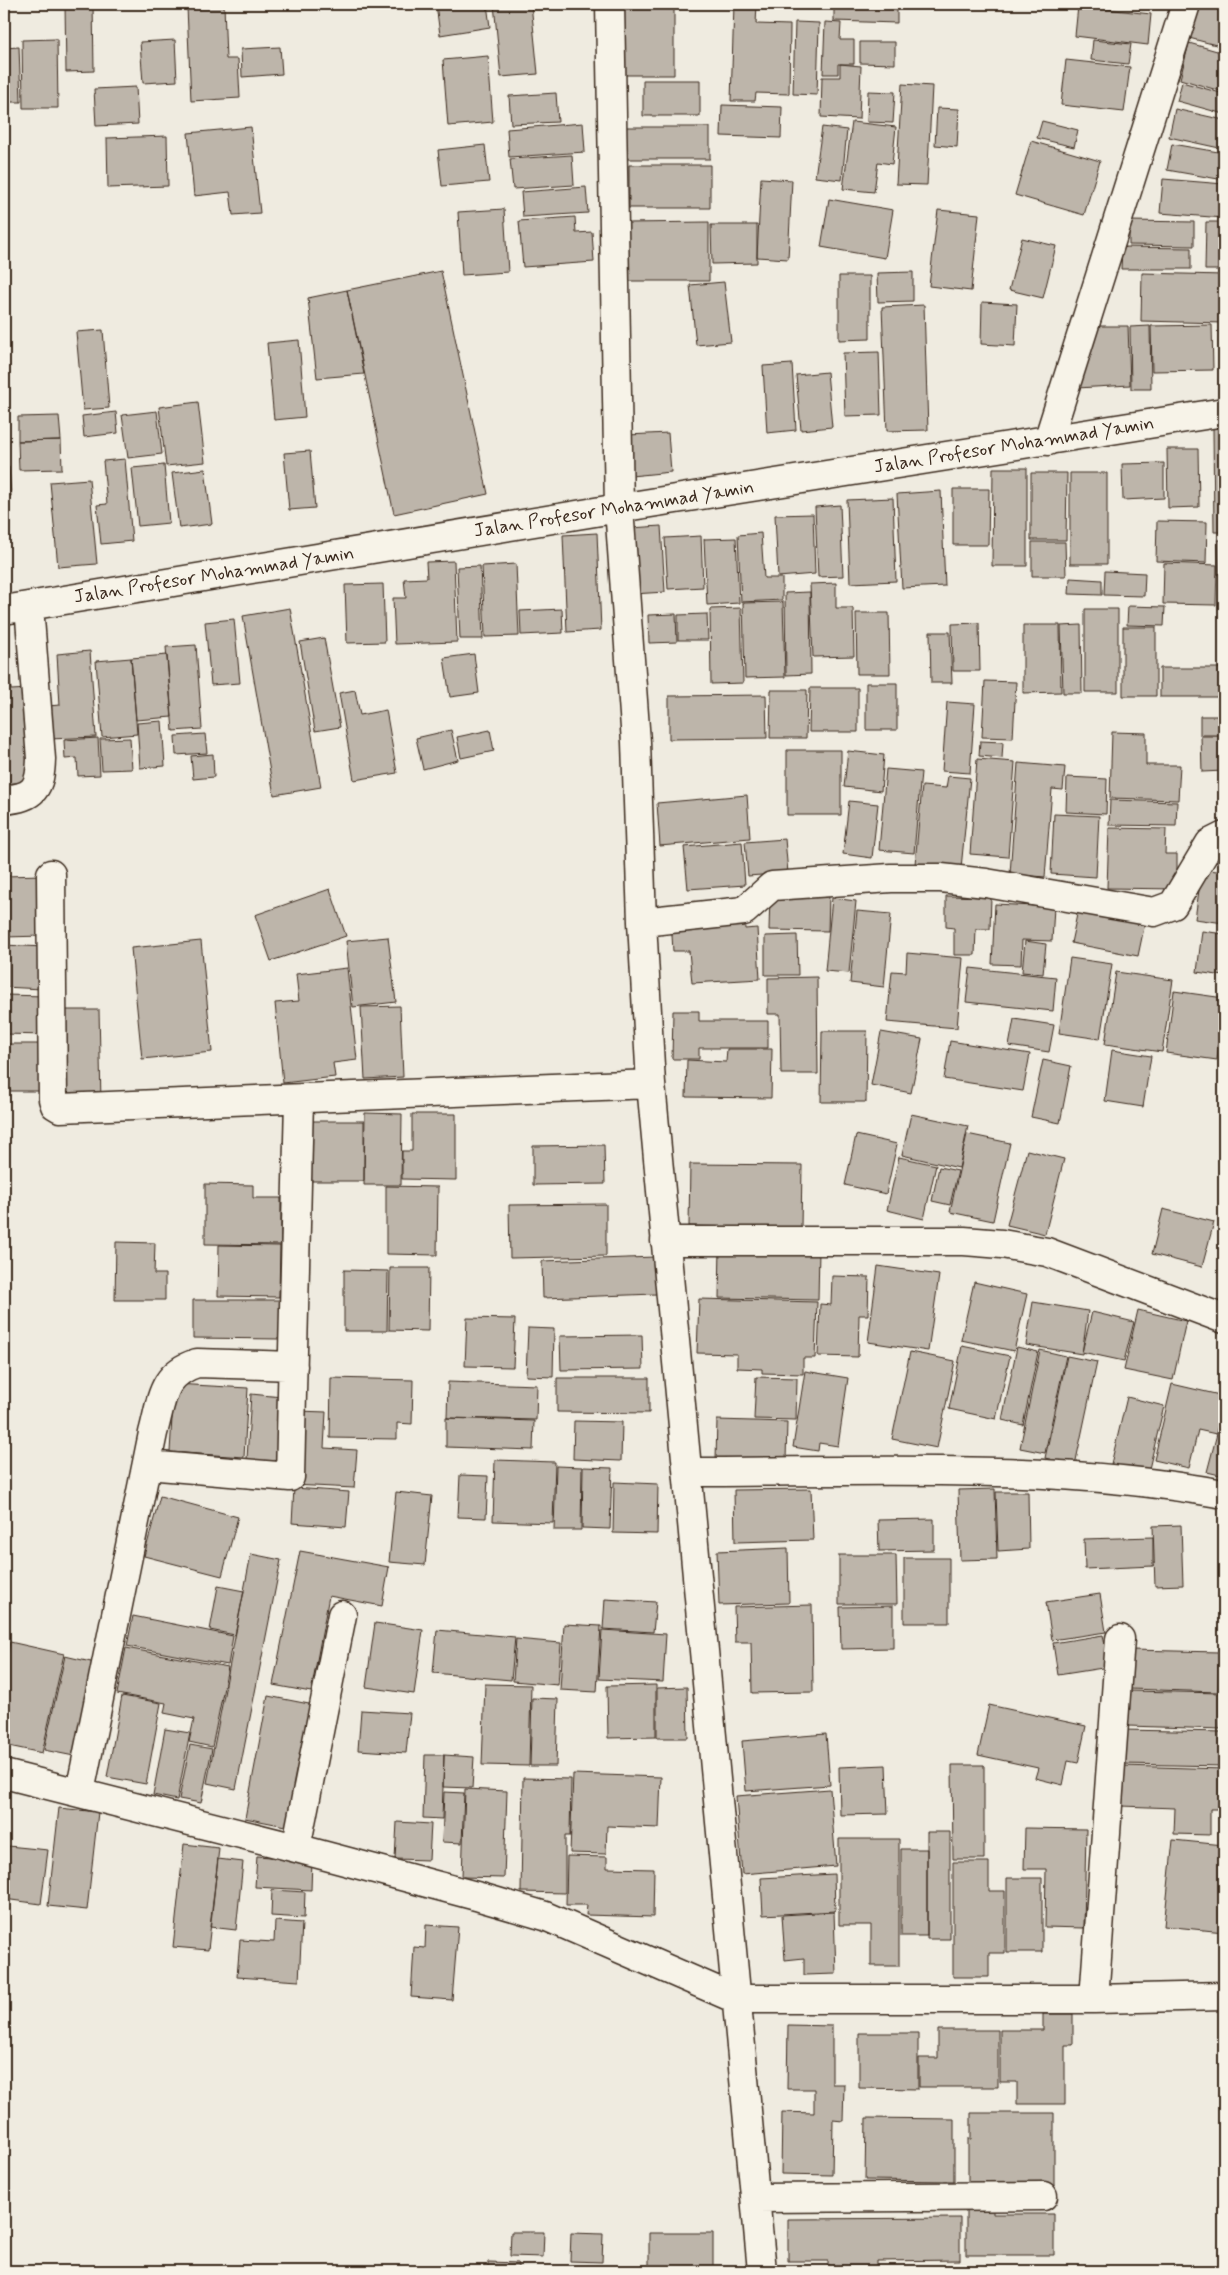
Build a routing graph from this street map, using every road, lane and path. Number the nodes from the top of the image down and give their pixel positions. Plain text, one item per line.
1 (610, 4) edge
2 (1186, 4) edge
3 (1224, 412) edge
4 (1048, 441) junction
5 (619, 508) junction
6 (16, 608) edge
7 (4, 800) edge
8 (1224, 836) edge
9 (51, 874) dead end
10 (642, 922) junction
11 (651, 1084) junction
12 (298, 1100) junction
13 (665, 1241) junction
14 (1224, 1319) edge
15 (293, 1366) junction
16 (147, 1465) junction
17 (689, 1472) junction
18 (1224, 1494) edge
19 (342, 1615) dead end
20 (1120, 1639) dead end
21 (4, 1774) edge
22 (80, 1792) junction
23 (296, 1848) junction
24 (1224, 1996) edge
25 (736, 1999) junction
26 (1094, 1999) junction
27 (1043, 2196) dead end
28 (756, 2198) junction
29 (762, 2271) edge

1 - 5 street
2 - 4 street
3 - 4 street, Jalan Profesor Mohammad Yamin
4 - 5 street, Jalan Profesor Mohammad Yamin
5 - 6 street, Jalan Profesor Mohammad Yamin
5 - 10 street
6 - 7 street
8 - 10 street
9 - 12 street
10 - 11 street
11 - 12 street
11 - 13 street
12 - 15 street
13 - 14 street
13 - 17 street
15 - 16 street
15 - 16 street
16 - 22 street
17 - 18 street
17 - 25 street
19 - 23 street
20 - 26 street
21 - 22 street
22 - 23 street
23 - 25 street
24 - 26 street
25 - 26 street
25 - 28 street
27 - 28 street
28 - 29 street

